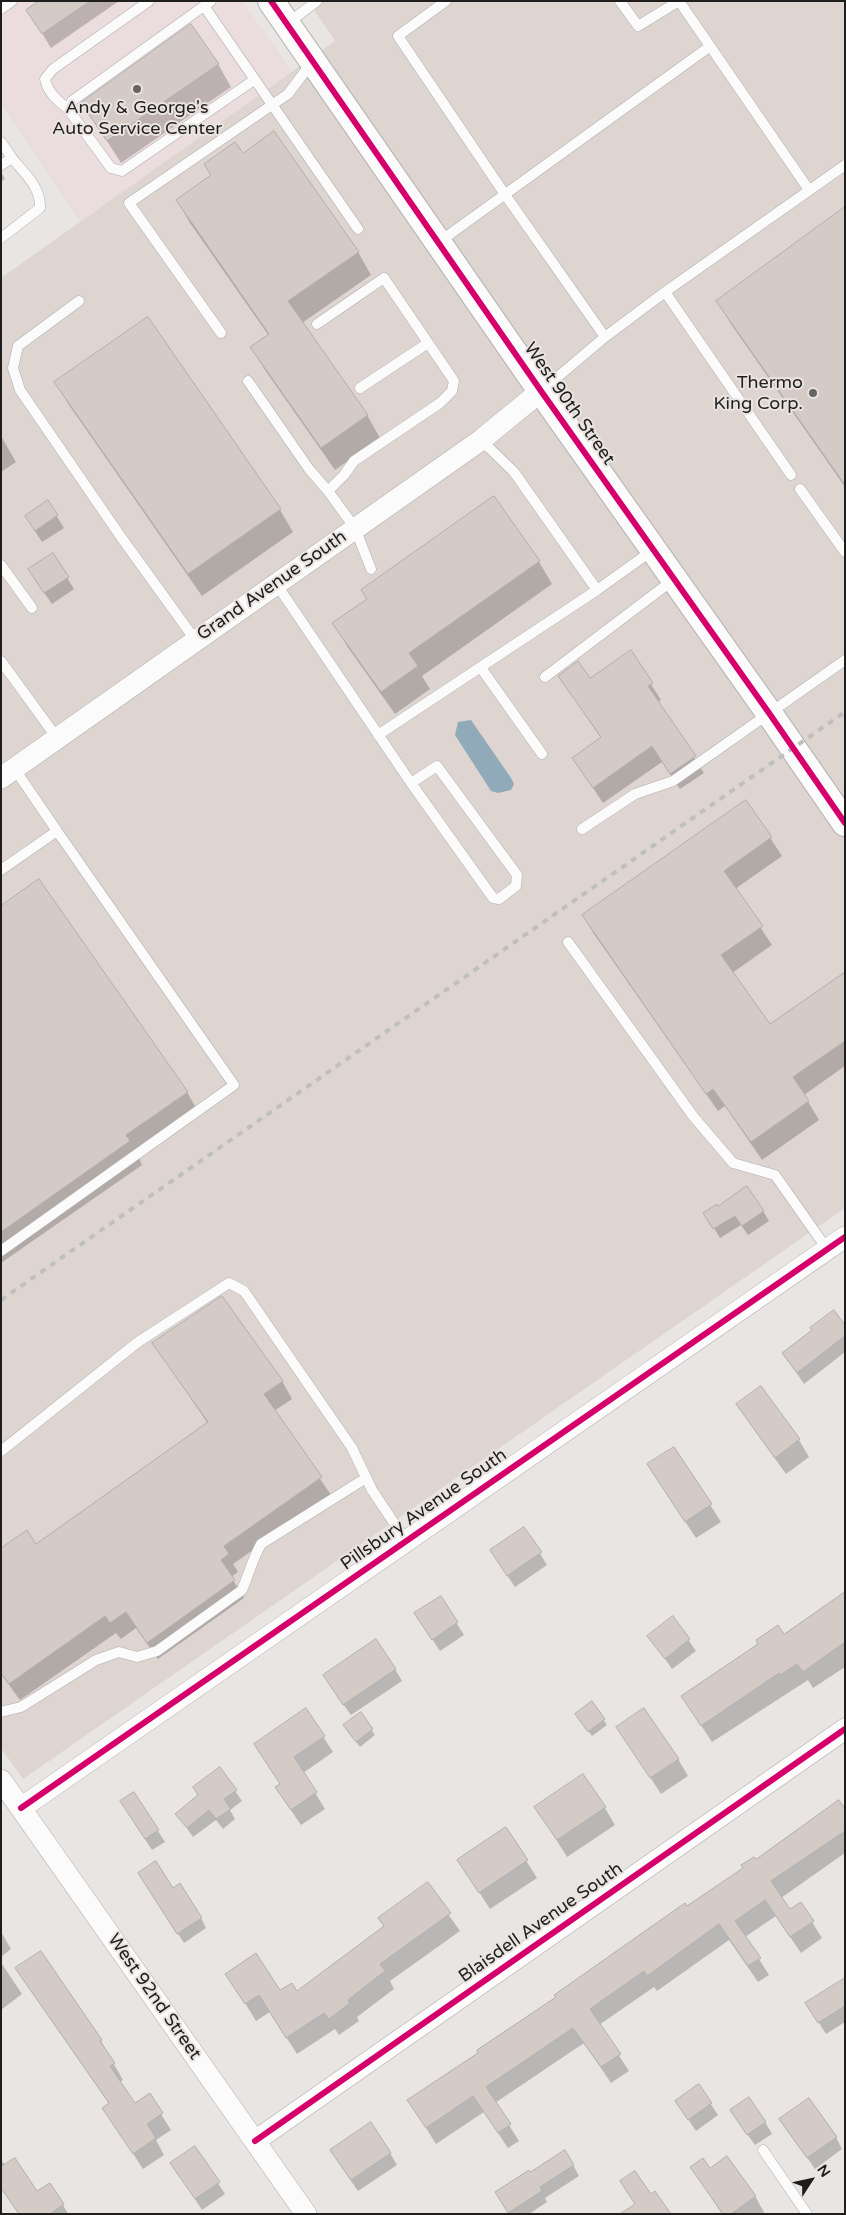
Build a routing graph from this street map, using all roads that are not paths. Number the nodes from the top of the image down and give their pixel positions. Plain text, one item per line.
1 (12, 1) edge
2 (149, 1) edge
3 (271, 1) edge
4 (317, 1) edge
5 (446, 1) edge
6 (620, 1) edge
7 (208, 4) edge
8 (1, 9) edge
9 (286, 24) junction
10 (709, 47) junction
11 (312, 61) junction
12 (254, 80) junction
13 (272, 106) junction
14 (68, 109) junction
15 (1, 142) edge
16 (12, 158) junction
17 (1, 165) edge
18 (845, 165) edge
19 (809, 190) junction
20 (506, 196) junction
21 (358, 229) dead end
22 (1, 238) edge
23 (439, 242) junction
24 (665, 292) junction
25 (79, 301) dead end
26 (318, 324) dead end
27 (221, 333) dead end
28 (605, 337) junction
29 (428, 343) junction
30 (248, 381) dead end
31 (360, 388) dead end
32 (541, 391) junction
33 (481, 440) junction
34 (790, 475) dead end
35 (800, 489) dead end
36 (328, 491) junction
37 (355, 528) junction
38 (653, 550) junction
39 (845, 552) edge
40 (1, 565) edge
41 (370, 569) dead end
42 (673, 579) junction
43 (276, 585) junction
44 (596, 590) junction
45 (32, 608) dead end
46 (196, 640) junction
47 (845, 660) edge
48 (1, 661) edge
49 (481, 668) junction
50 (545, 677) dead end
51 (769, 713) junction
52 (378, 735) junction
53 (57, 738) junction
54 (542, 754) dead end
55 (8, 773) edge
56 (411, 783) junction
57 (845, 823) edge
58 (582, 829) dead end
59 (57, 831) junction
60 (1, 870) edge
61 (568, 942) dead end
62 (845, 1237) edge
63 (826, 1249) junction
64 (1, 1251) edge
65 (1, 1451) edge
66 (366, 1478) junction
67 (406, 1541) junction
68 (1, 1712) edge
69 (845, 1729) edge
70 (1, 1780) edge
71 (21, 1808) junction
72 (255, 2141) junction
73 (763, 2150) dead end
74 (306, 2214) edge
75 (807, 2214) edge

1 - 8 lane
2 - 14 lane
3 - 9 street, West 90th Street
4 - 9 lane
5 - 20 lane
6 - 10 lane
7 - 12 lane
7 - 14 lane
9 - 11 street, West 90th Street
10 - 19 lane
10 - 20 lane
11 - 13 lane
11 - 23 street, West 90th Street
12 - 13 lane
12 - 14 lane
13 - 21 lane
13 - 27 lane
15 - 16 lane
16 - 17 lane
16 - 22 lane
18 - 19 lane
19 - 24 lane
20 - 23 lane
20 - 28 lane
23 - 32 street, West 90th Street
24 - 28 lane
24 - 34 lane
25 - 46 lane
26 - 29 lane
28 - 32 lane
29 - 31 lane
29 - 36 lane
30 - 36 lane
32 - 33 street, Grand Avenue South
32 - 38 street, West 90th Street
33 - 37 street, Grand Avenue South
33 - 44 lane
35 - 39 lane
36 - 37 lane
37 - 41 lane
37 - 43 street, Grand Avenue South
38 - 42 street, West 90th Street
38 - 44 lane
40 - 45 lane
42 - 50 lane
42 - 51 street, West 90th Street
43 - 46 street, Grand Avenue South
43 - 52 lane
44 - 49 lane
46 - 53 street, Grand Avenue South
47 - 51 lane
48 - 53 lane
49 - 52 lane
49 - 54 lane
51 - 57 street, West 90th Street
51 - 58 lane
52 - 56 lane
53 - 55 street, Grand Avenue South
55 - 59 lane
56 - 56 lane
59 - 60 lane
59 - 64 lane
61 - 63 lane
62 - 63 street, Pillsbury Avenue South
63 - 67 street, Pillsbury Avenue South
65 - 66 lane
66 - 67 lane
66 - 68 lane
67 - 71 street, Pillsbury Avenue South
69 - 72 street, Blaisdell Avenue South
70 - 71 street, West 92nd Street
71 - 72 street, West 92nd Street
72 - 74 street, West 92nd Street
73 - 75 lane

